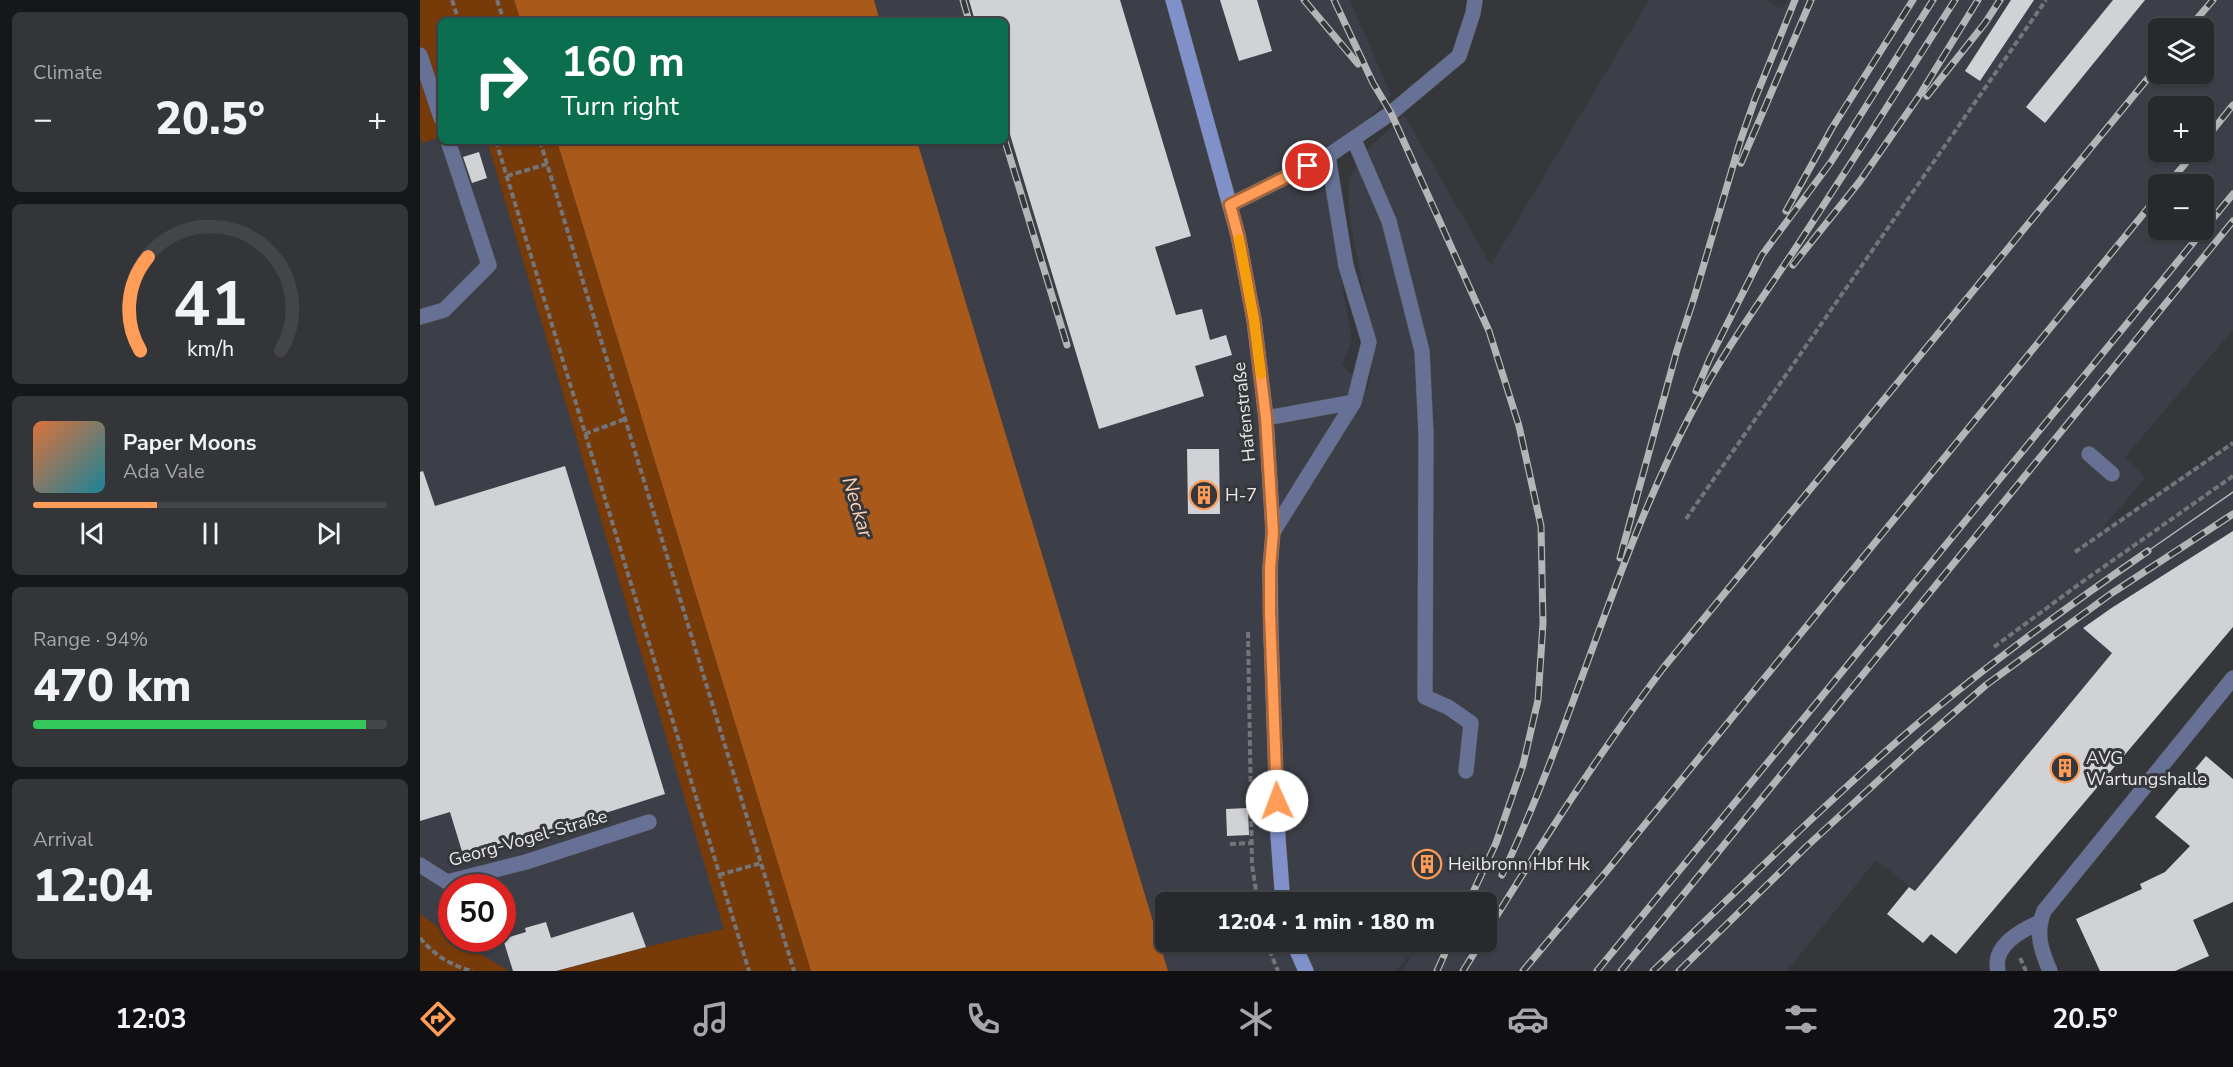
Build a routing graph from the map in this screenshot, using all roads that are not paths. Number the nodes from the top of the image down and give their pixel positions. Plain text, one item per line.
1 (1173, 0) edge
2 (1475, 0) edge
3 (420, 55) edge
4 (438, 109) edge
5 (1354, 140) junction
6 (449, 144) edge
7 (1328, 156) junction
8 (1230, 205) junction
9 (420, 317) edge
10 (1354, 402) junction
11 (1266, 418) junction
12 (2089, 454) dead end
13 (2112, 474) dead end
14 (1273, 532) junction
15 (2233, 678) edge
16 (1466, 771) dead end
17 (650, 822) dead end
18 (420, 865) edge
19 (1282, 892) edge
20 (2040, 922) junction
21 (1297, 952) edge
22 (1306, 971) edge
23 (1998, 971) edge
24 (2050, 971) edge

1 - 8 main road, Hafenstraße
2 - 5 street
3 - 4 street
5 - 7 street
5 - 16 street
6 - 9 street
7 - 8 street
7 - 10 street
8 - 11 main road, Hafenstraße
10 - 11 street
10 - 14 street
11 - 14 main road, Hafenstraße
12 - 13 street
14 - 19 main road, Hafenstraße
15 - 20 street
17 - 18 street, Georg-Vogel-Straße
20 - 23 street
20 - 24 street
21 - 22 main road

